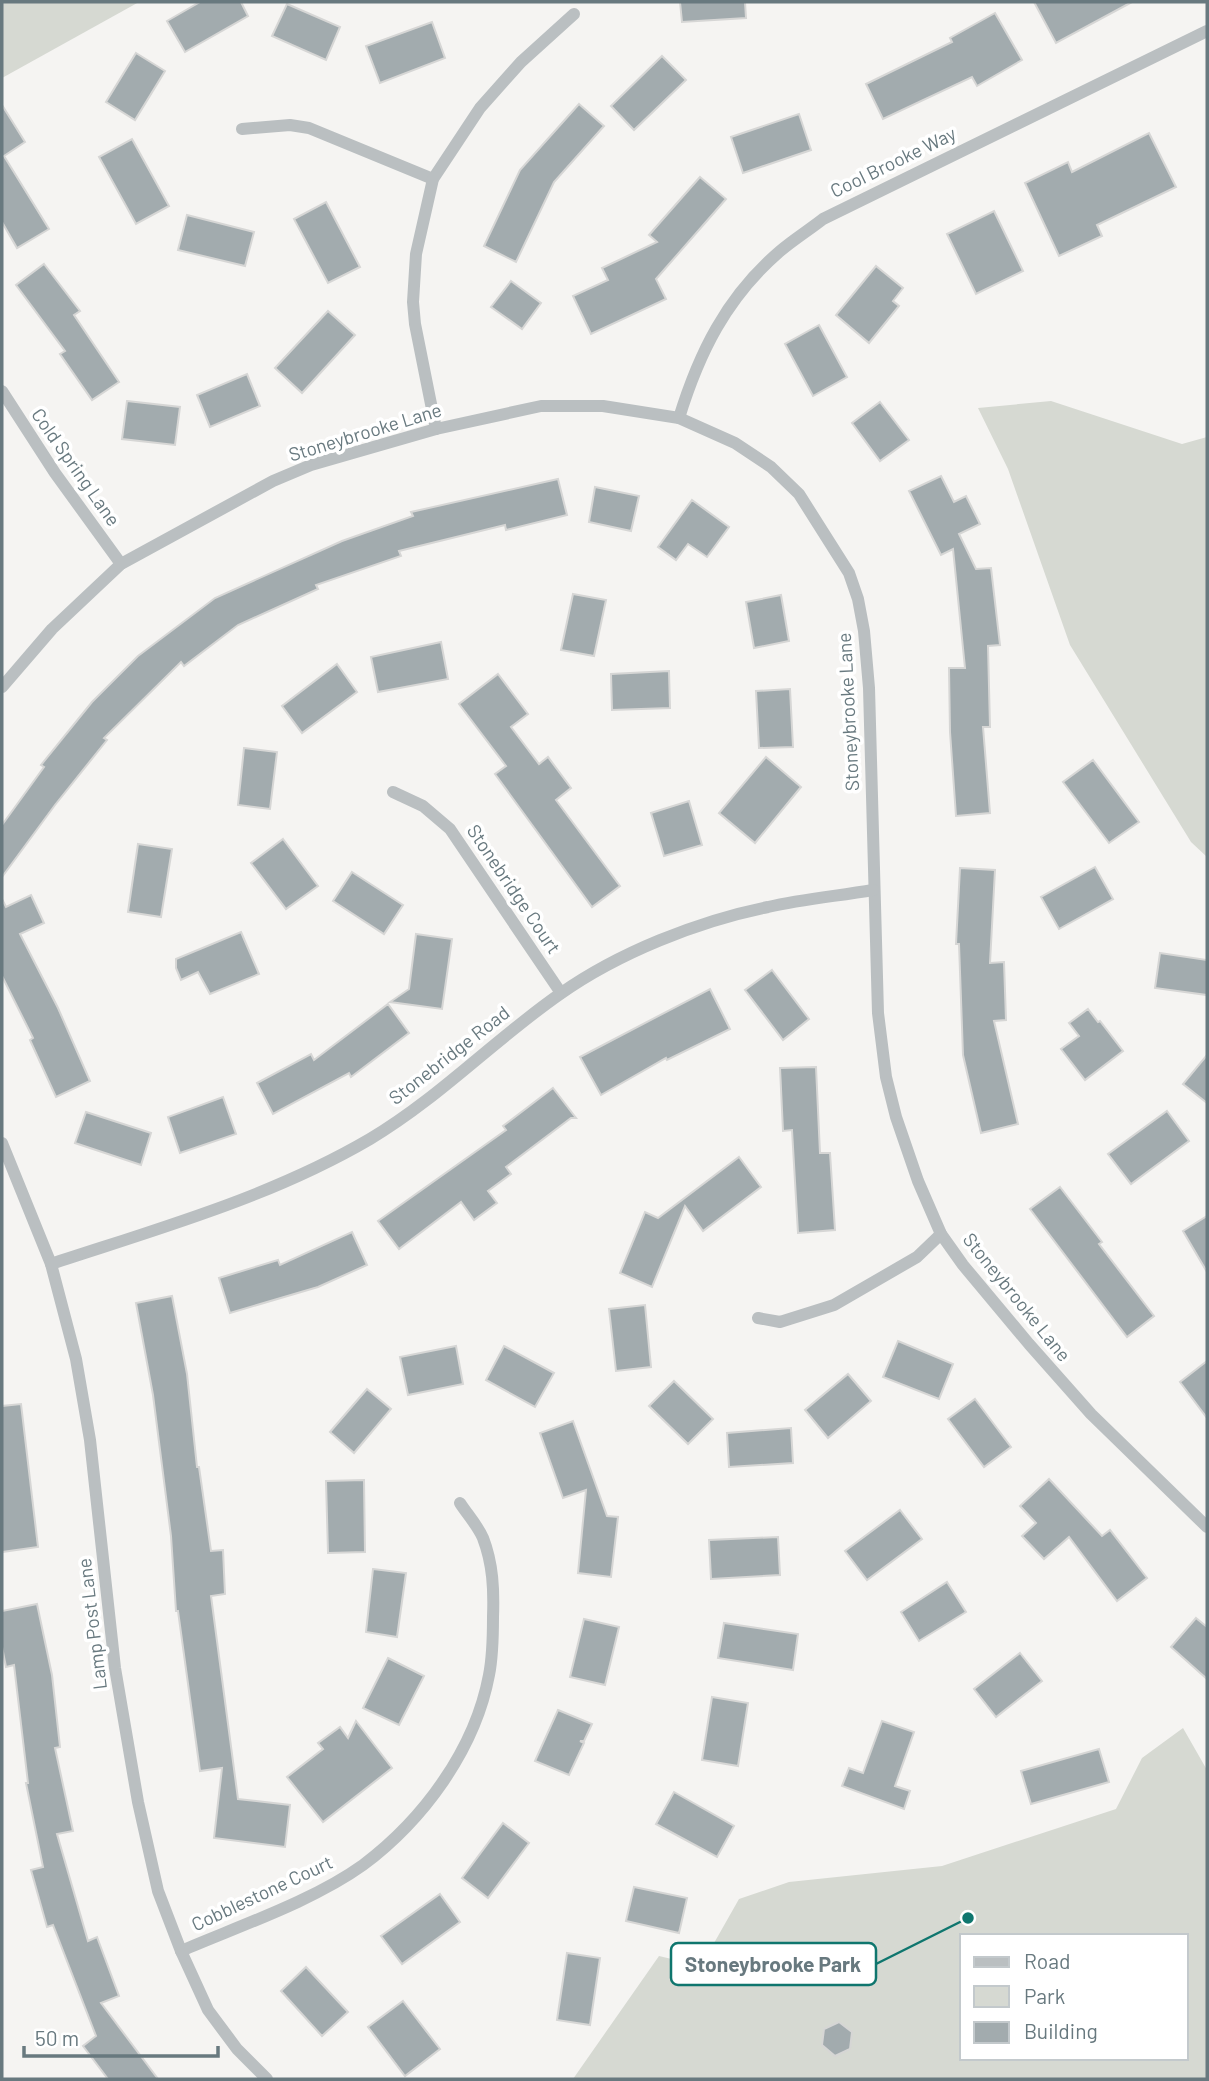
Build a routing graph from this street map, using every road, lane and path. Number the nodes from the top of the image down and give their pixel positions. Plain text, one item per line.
1 (574, 14) dead end
2 (1207, 32) edge
3 (242, 129) dead end
4 (433, 178) junction
5 (2, 391) edge
6 (679, 418) junction
7 (436, 429) junction
8 (121, 564) junction
9 (2, 687) edge
10 (393, 792) dead end
11 (873, 890) junction
12 (561, 993) junction
13 (2, 1143) edge
14 (941, 1234) junction
15 (51, 1264) junction
16 (758, 1318) dead end
17 (460, 1503) dead end
18 (1207, 1527) edge
19 (181, 1951) junction
20 (267, 2079) edge

1 - 4 street
2 - 6 street, Cool Brooke Way
3 - 4 street
4 - 7 street
5 - 8 street, Cold Spring Lane
6 - 7 street, Stoneybrooke Lane
6 - 11 street, Stoneybrooke Lane
7 - 8 street, Stoneybrooke Lane
8 - 9 street, Stoneybrooke Lane
10 - 12 street, Stonebridge Court
11 - 12 street, Stonebridge Road
11 - 14 street, Stoneybrooke Lane
12 - 15 street, Stonebridge Road
13 - 15 street, Lamp Post Lane
14 - 16 street
14 - 18 street, Stoneybrooke Lane
15 - 19 street, Lamp Post Lane
17 - 19 street, Cobblestone Court
19 - 20 street, Lamp Post Lane

